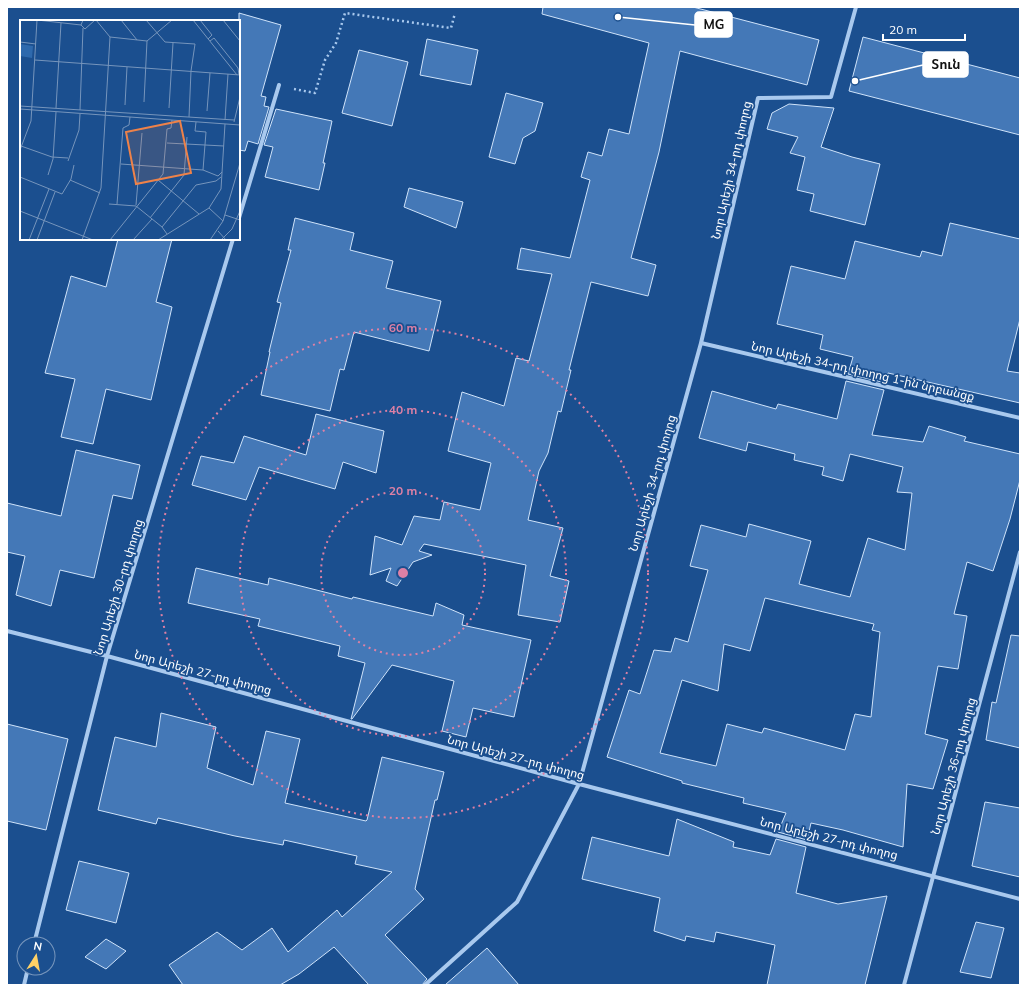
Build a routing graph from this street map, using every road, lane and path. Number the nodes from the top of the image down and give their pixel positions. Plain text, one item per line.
1 (856, 7) edge
2 (455, 13) dead end
3 (279, 85) joint
4 (240, 215) edge
5 (233, 240) edge
6 (701, 343) junction
7 (1020, 418) edge
8 (1020, 552) edge
9 (7, 631) edge
10 (107, 656) junction
11 (578, 784) junction
12 (934, 876) junction
13 (1020, 899) edge
14 (36, 936) edge
15 (425, 985) edge
16 (904, 985) edge

1 - 6 street, Նոր Արեշի 34-րդ փողոց
2 - 3 path
3 - 4 street
5 - 10 street, Նոր Արեշի 30-րդ փողոց
6 - 7 street, Նոր Արեշի 34-րդ փողոց 1-ին նրբանցք
6 - 11 street, Նոր Արեշի 34-րդ փողոց
8 - 12 street, Նոր Արեշի 36-րդ փողոց
9 - 10 street, Նոր Արեշի 27-րդ փողոց
10 - 11 street, Նոր Արեշի 27-րդ փողոց
10 - 14 street, Նոր Արեշի 30-րդ փողոց
11 - 12 street, Նոր Արեշի 27-րդ փողոց
11 - 15 street, Նոր Արեշի 34-րդ փողոց
12 - 13 street, Նոր Արեշի 27-րդ փողոց
12 - 16 street, Նոր Արեշի 36-րդ փողոց

